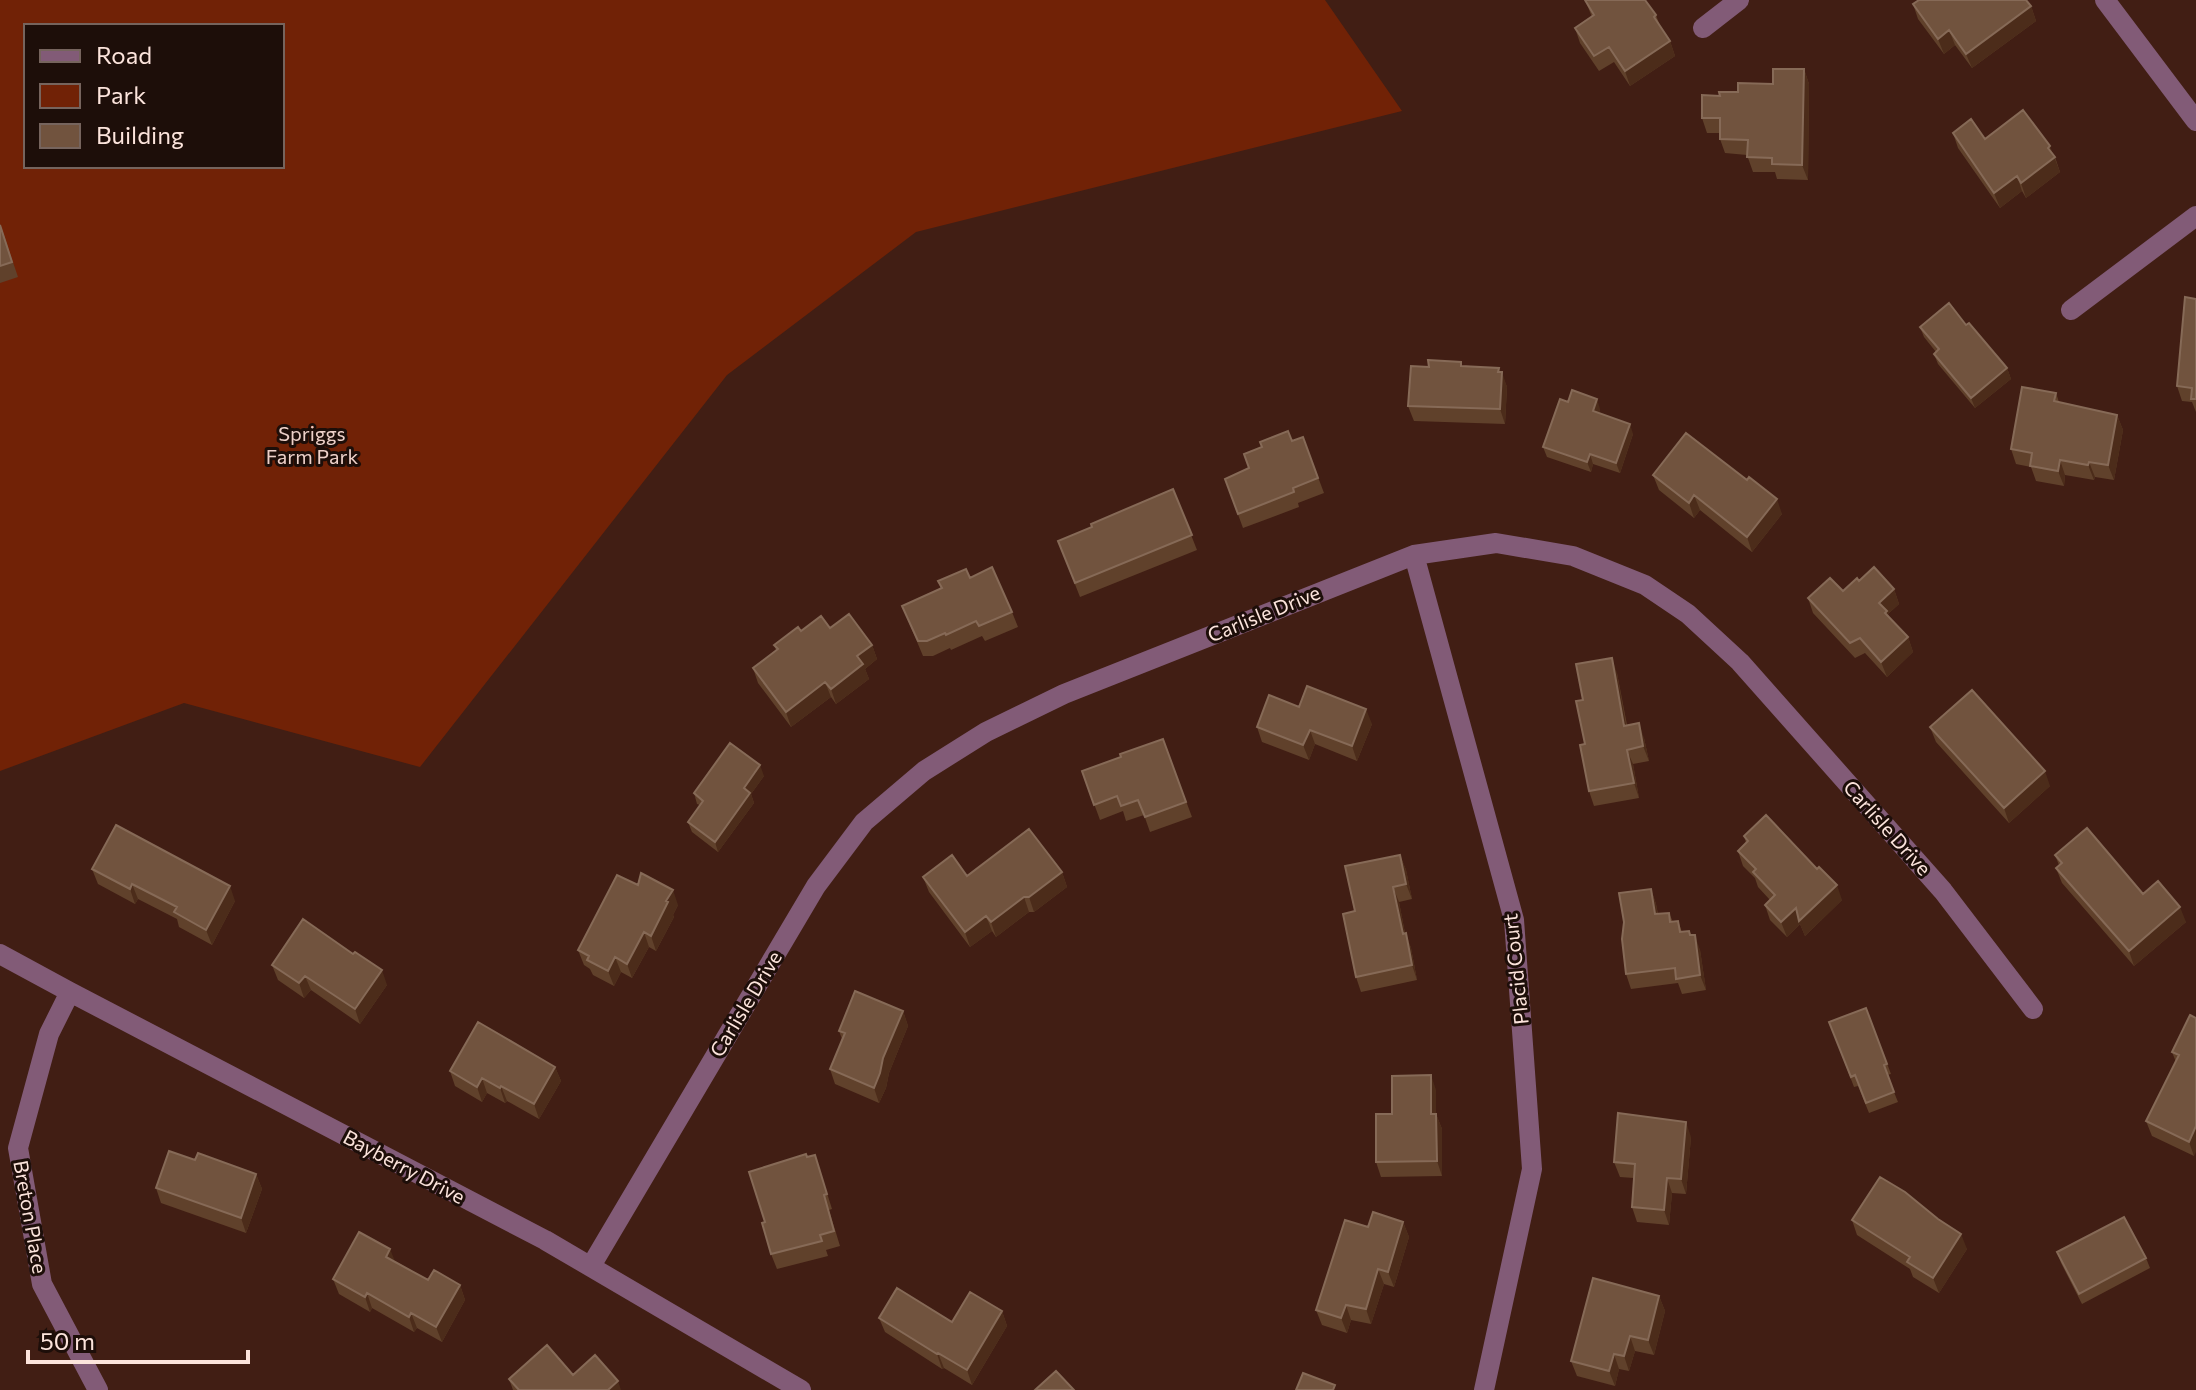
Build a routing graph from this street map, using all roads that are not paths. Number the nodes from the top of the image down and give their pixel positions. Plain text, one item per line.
1 (1739, 0) edge
2 (2105, 0) edge
3 (1703, 28) dead end
4 (2196, 121) edge
5 (2196, 216) edge
6 (2071, 310) dead end
7 (1414, 555) junction
8 (0, 954) edge
9 (70, 992) junction
10 (2033, 1009) dead end
11 (591, 1266) junction
12 (98, 1390) edge
13 (801, 1390) edge
14 (1484, 1390) edge

1 - 3 street
2 - 4 street
5 - 6 street
7 - 10 street, Carlisle Drive
7 - 11 street, Carlisle Drive
7 - 14 street, Placid Court
8 - 9 street, Bayberry Drive
9 - 11 street, Bayberry Drive
9 - 12 street, Breton Place
11 - 13 street, Bayberry Drive

